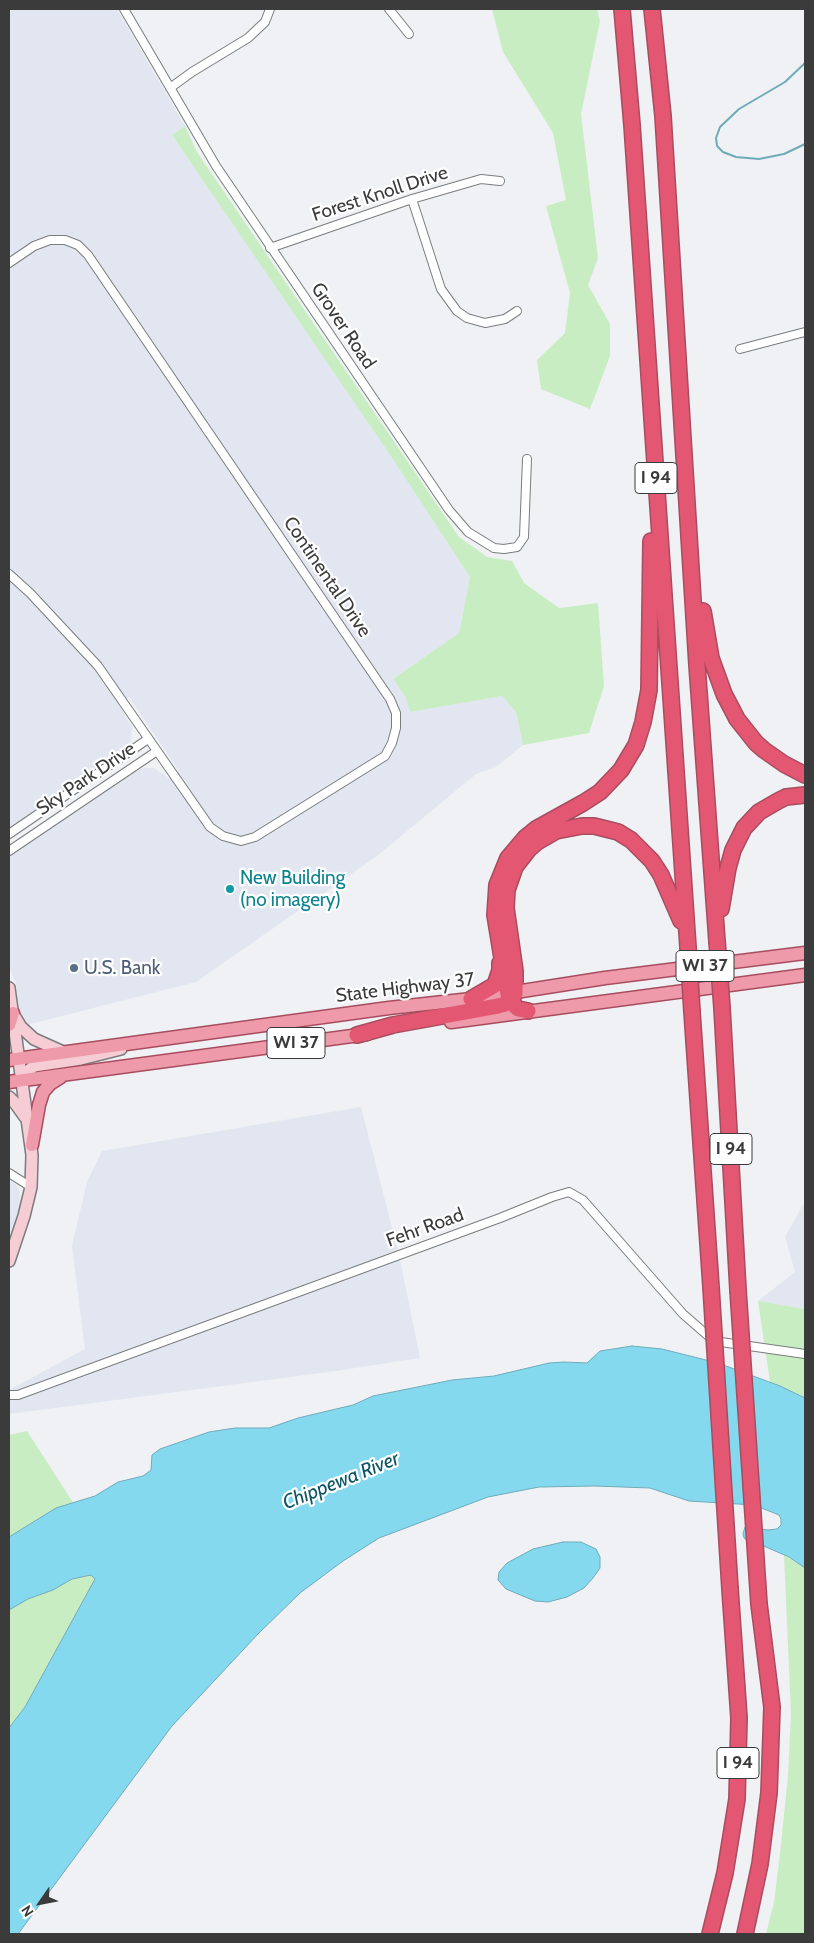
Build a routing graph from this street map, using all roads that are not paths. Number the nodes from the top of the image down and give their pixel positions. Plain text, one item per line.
1 (124, 9) edge
2 (270, 9) edge
3 (389, 9) edge
4 (622, 9) edge
5 (652, 9) edge
6 (409, 34) dead end
7 (170, 88) junction
8 (500, 181) dead end
9 (412, 199) junction
10 (270, 248) junction
11 (9, 262) edge
12 (517, 311) dead end
13 (805, 332) edge
14 (740, 349) dead end
15 (684, 455) junction
16 (527, 459) dead end
17 (656, 475) junction
18 (9, 574) edge
19 (148, 739) junction
20 (157, 751) junction
21 (805, 775) edge
22 (805, 795) edge
23 (9, 834) edge
24 (9, 851) edge
25 (498, 936) junction
26 (717, 938) junction
27 (688, 942) junction
28 (805, 952) edge
29 (805, 975) edge
30 (9, 988) edge
31 (511, 996) junction
32 (471, 999) junction
33 (528, 1011) junction
34 (13, 1013) junction
35 (9, 1026) edge
36 (357, 1035) junction
37 (149, 1040) junction
38 (63, 1052) junction
39 (13, 1059) edge
40 (9, 1069) edge
41 (65, 1074) junction
42 (15, 1081) edge
43 (9, 1097) edge
44 (29, 1125) junction
45 (32, 1145) junction
46 (9, 1172) edge
47 (31, 1187) junction
48 (9, 1261) edge
49 (805, 1354) edge
50 (9, 1395) edge
51 (710, 1934) edge
52 (745, 1934) edge

1 - 7 street, Grover Road
2 - 7 street
3 - 6 street
4 - 17 highway, I 94
5 - 15 highway, I 94
7 - 10 street, Grover Road
8 - 9 street, Forest Knoll Drive
9 - 10 street, Forest Knoll Drive
9 - 12 street
10 - 16 street, Grover Road
11 - 20 street, Continental Drive
13 - 14 street
15 - 21 highway
15 - 26 highway, I 94
17 - 25 highway
17 - 27 highway, I 94
18 - 19 street
19 - 20 street
19 - 23 street, Sky Park Drive
20 - 24 street, Sky Park Drive
22 - 26 highway
25 - 31 highway
25 - 32 highway
26 - 52 highway, I 94, bridge
27 - 31 highway
27 - 51 highway, I 94, bridge
28 - 31 main road, State Highway 37 / WI 37
29 - 33 main road, State Highway 37 / WI 37
30 - 34 street
31 - 32 main road, State Highway 37 / WI 37
31 - 33 highway
31 - 36 highway
32 - 37 main road, State Highway 37 / WI 37
33 - 36 main road, State Highway 37 / WI 37
34 - 35 main road
34 - 38 street
34 - 39 street
36 - 41 main road, State Highway 37 / WI 37
37 - 38 main road, State Highway 37 / WI 37
37 - 42 street
38 - 39 main road, State Highway 37 / WI 37
39 - 40 street
39 - 42 street
41 - 42 main road, State Highway 37 / WI 37
41 - 45 main road
42 - 44 street
43 - 44 street
44 - 45 street
45 - 47 street
46 - 47 street
47 - 48 street
49 - 50 street, Fehr Road

